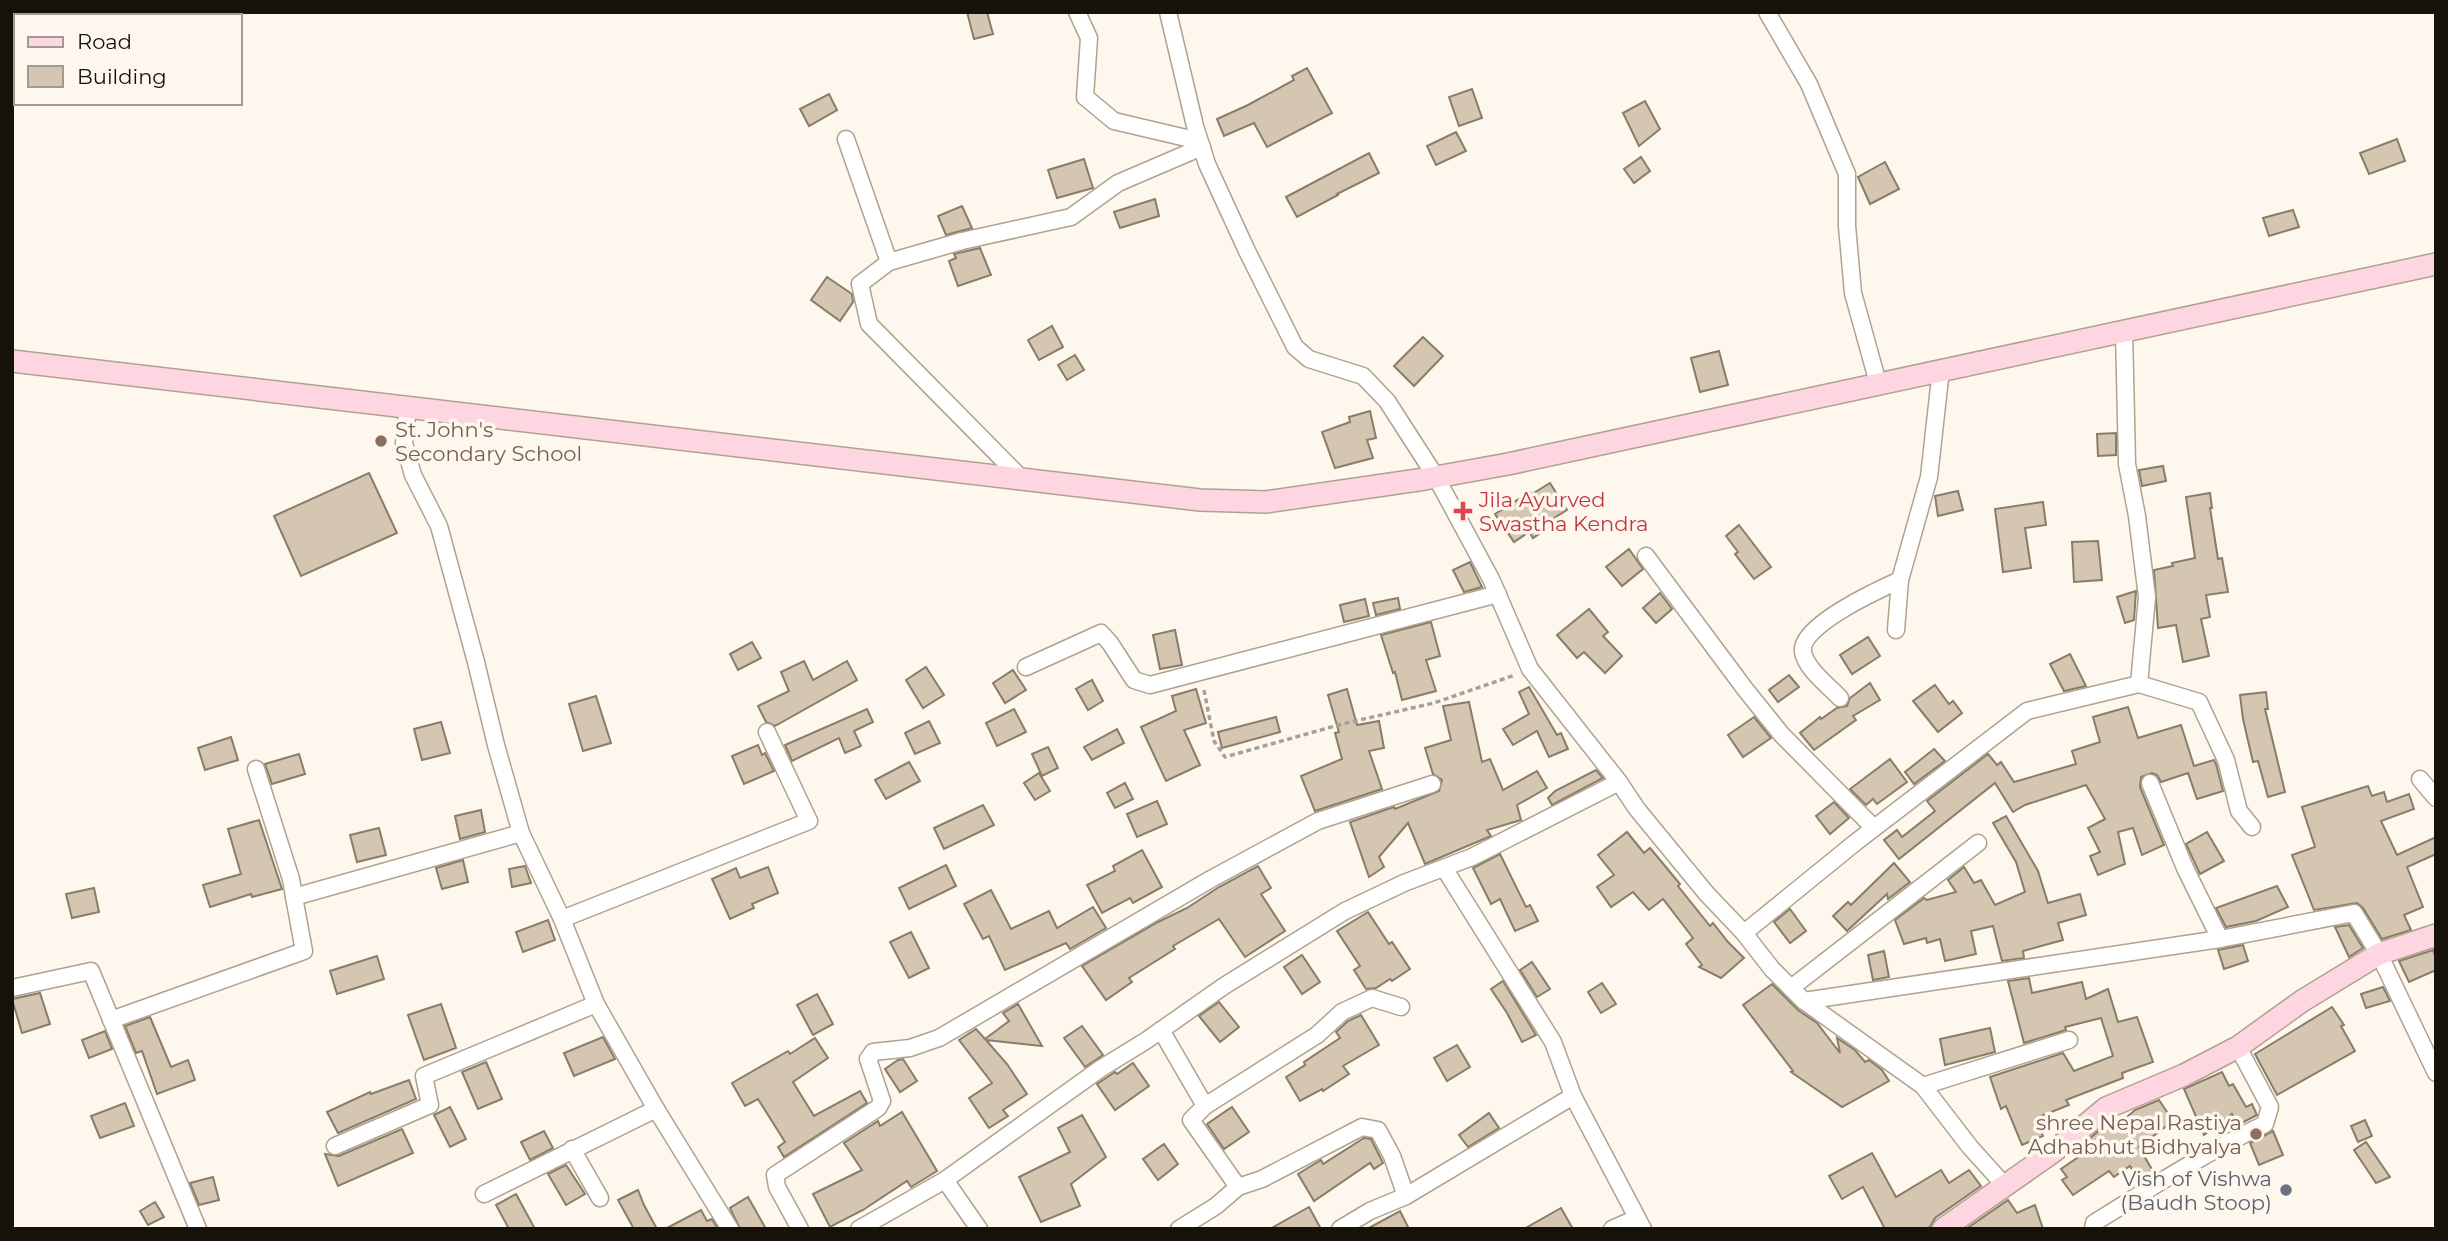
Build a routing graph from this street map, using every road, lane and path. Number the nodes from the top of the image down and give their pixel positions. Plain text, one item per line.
1 (1077, 12) edge
2 (1168, 12) edge
3 (1767, 12) edge
4 (846, 138) dead end
5 (1200, 144) junction
6 (889, 262) junction
7 (2436, 264) edge
8 (2124, 330) junction
9 (12, 361) edge
10 (1941, 369) junction
11 (1878, 383) junction
12 (408, 407) junction
13 (1436, 477) junction
14 (1022, 479) junction
15 (1646, 556) dead end
16 (1900, 580) junction
17 (1498, 594) junction
18 (1896, 630) dead end
19 (1026, 667) dead end
20 (1530, 669) junction
21 (1201, 671) junction
22 (2139, 684) junction
23 (1840, 698) dead end
24 (767, 732) dead end
25 (256, 769) dead end
26 (2420, 779) dead end
27 (1619, 782) junction
28 (1432, 783) dead end
29 (2150, 783) dead end
30 (2436, 798) edge
31 (2252, 827) dead end
32 (1874, 828) junction
33 (521, 833) junction
34 (1978, 842) dead end
35 (1444, 868) junction
36 (294, 897) junction
37 (562, 919) junction
38 (1744, 933) junction
39 (2436, 935) edge
40 (2220, 939) junction
41 (2379, 954) junction
42 (12, 988) edge
43 (1791, 988) junction
44 (1804, 1001) junction
45 (596, 1004) junction
46 (1401, 1007) dead end
47 (111, 1020) junction
48 (1161, 1030) junction
49 (2069, 1040) dead end
50 (2238, 1047) junction
51 (2436, 1073) edge
52 (1923, 1086) junction
53 (1573, 1096) junction
54 (1205, 1106) junction
55 (656, 1109) junction
56 (335, 1146) dead end
57 (572, 1149) junction
58 (945, 1180) junction
59 (1238, 1187) junction
60 (2006, 1187) junction
61 (484, 1194) dead end
62 (1406, 1196) junction
63 (600, 1198) dead end
64 (1640, 1223) edge
65 (198, 1229) edge
66 (730, 1229) edge
67 (800, 1229) edge
68 (859, 1229) edge
69 (979, 1229) edge
70 (1179, 1229) edge
71 (1340, 1229) edge
72 (1612, 1229) edge
73 (1943, 1229) edge
74 (2093, 1229) edge

1 - 5 street
2 - 5 street
3 - 11 street
4 - 6 street
5 - 6 street
5 - 13 street
6 - 14 street
7 - 8 street
8 - 10 street
8 - 22 street
9 - 12 street
10 - 11 street
10 - 16 street
11 - 13 street
12 - 14 street
12 - 33 street
13 - 14 street
13 - 17 street
15 - 32 street
16 - 18 street
16 - 23 street
17 - 20 street
17 - 21 street
19 - 21 street
20 - 21 path
20 - 27 street
22 - 31 street
22 - 32 street
24 - 37 street
25 - 36 street
26 - 30 street
27 - 35 street
27 - 38 street
28 - 67 street
29 - 40 street
32 - 38 street
33 - 36 street
33 - 37 street
34 - 43 street
35 - 48 street
35 - 53 street
36 - 47 street
37 - 45 street
38 - 43 street
39 - 41 street
40 - 41 street
40 - 44 street
41 - 50 street
41 - 51 street
42 - 47 street
43 - 44 street
44 - 52 street
45 - 55 street
45 - 56 street
46 - 54 street
47 - 65 street
48 - 54 street
48 - 58 street
49 - 52 street
50 - 60 street
50 - 74 street
52 - 60 street
53 - 62 street
53 - 64 street
54 - 59 street
55 - 57 street
55 - 66 street
57 - 61 street
57 - 63 street
58 - 68 street
58 - 69 street
59 - 62 street
59 - 70 street
60 - 73 street
62 - 71 street
64 - 72 street

